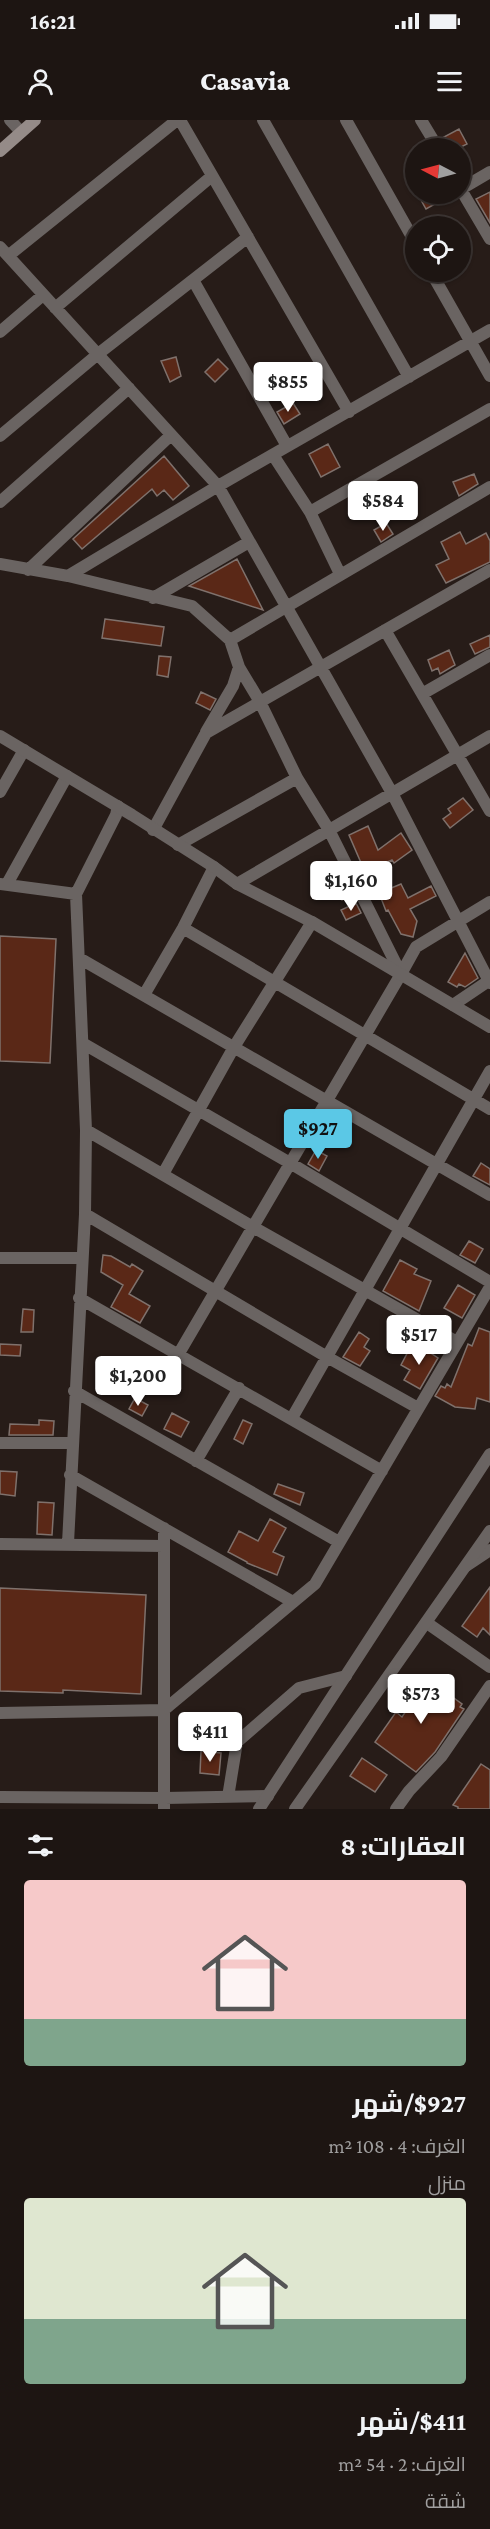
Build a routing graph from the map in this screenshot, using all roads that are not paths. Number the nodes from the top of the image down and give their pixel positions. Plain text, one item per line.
1 (10, 120) edge
2 (35, 120) edge
3 (178, 120) edge
4 (263, 120) edge
5 (346, 120) edge
6 (427, 122) edge
7 (21, 132) junction
8 (434, 138) edge
9 (0, 151) edge
10 (490, 172) edge
11 (212, 176) junction
12 (471, 182) edge
13 (470, 204) edge
14 (405, 225) edge
15 (248, 237) junction
16 (490, 239) edge
17 (4, 252) edge
18 (194, 280) junction
19 (437, 282) edge
20 (43, 295) junction
21 (56, 308) junction
22 (490, 330) edge
23 (0, 332) edge
24 (471, 342) junction
25 (98, 354) junction
26 (490, 376) edge
27 (409, 377) junction
28 (129, 388) junction
29 (490, 410) edge
30 (349, 412) junction
31 (171, 435) junction
32 (0, 436) edge
33 (288, 447) junction
34 (273, 455) junction
35 (218, 486) junction
36 (490, 488) edge
37 (0, 502) edge
38 (310, 512) junction
39 (249, 542) junction
40 (0, 564) edge
41 (28, 570) junction
42 (490, 570) edge
43 (340, 574) junction
44 (68, 576) junction
45 (153, 598) junction
46 (286, 609) junction
47 (385, 630) junction
48 (230, 640) junction
49 (490, 655) edge
50 (321, 666) junction
51 (239, 667) junction
52 (422, 694) junction
53 (260, 702) junction
54 (206, 734) junction
55 (0, 736) edge
56 (490, 736) edge
57 (24, 750) junction
58 (457, 755) junction
59 (67, 776) junction
60 (297, 778) junction
61 (0, 792) edge
62 (392, 793) junction
63 (118, 806) junction
64 (490, 811) edge
65 (153, 830) junction
66 (328, 830) junction
67 (178, 845) junction
68 (214, 867) junction
69 (3, 884) edge
70 (237, 884) junction
71 (76, 894) junction
72 (490, 902) edge
73 (458, 921) junction
74 (312, 922) junction
75 (183, 928) junction
76 (79, 957) junction
77 (401, 974) junction
78 (273, 981) junction
79 (490, 981) edge
80 (144, 995) junction
81 (453, 1005) junction
82 (490, 1027) edge
83 (365, 1035) junction
84 (84, 1044) junction
85 (234, 1047) junction
86 (490, 1071) edge
87 (327, 1100) junction
88 (474, 1100) junction
89 (490, 1109) edge
90 (198, 1110) junction
91 (86, 1130) junction
92 (290, 1162) junction
93 (437, 1165) junction
94 (163, 1174) junction
95 (490, 1195) edge
96 (85, 1214) junction
97 (253, 1227) junction
98 (401, 1228) junction
99 (0, 1258) edge
100 (82, 1258) junction
101 (490, 1285) edge
102 (216, 1290) junction
103 (365, 1291) junction
104 (79, 1298) junction
105 (457, 1342) junction
106 (178, 1355) junction
107 (327, 1357) junction
108 (239, 1388) junction
109 (74, 1391) junction
110 (418, 1408) junction
111 (292, 1418) junction
112 (0, 1443) edge
113 (72, 1443) junction
114 (490, 1454) edge
115 (196, 1461) junction
116 (382, 1471) junction
117 (70, 1475) junction
118 (164, 1528) junction
119 (490, 1531) edge
120 (339, 1542) junction
121 (68, 1543) junction
122 (0, 1544) edge
123 (164, 1546) junction
124 (490, 1550) edge
125 (464, 1568) junction
126 (293, 1602) junction
127 (427, 1623) junction
128 (490, 1667) edge
129 (346, 1676) junction
130 (490, 1686) edge
131 (164, 1710) junction
132 (0, 1713) edge
133 (268, 1796) junction
134 (0, 1797) edge
135 (228, 1797) junction
136 (165, 1804) edge
137 (259, 1809) edge
138 (295, 1809) edge
139 (396, 1809) edge

1 - 7 street
2 - 7 main road
3 - 11 street
3 - 17 street
4 - 27 street
5 - 14 street
6 - 8 street
7 - 9 main road
10 - 12 street
11 - 15 street
11 - 21 street
13 - 16 street
15 - 18 street
15 - 30 street
17 - 20 street
18 - 25 street
18 - 33 street
19 - 24 street
20 - 21 street
20 - 23 street
21 - 25 street
22 - 24 street
24 - 26 street
24 - 27 street
25 - 28 street
25 - 32 street
27 - 30 street
28 - 31 street
28 - 37 street
29 - 38 street
30 - 33 street
31 - 35 street
31 - 41 street
33 - 34 street
34 - 35 street
34 - 38 street
35 - 39 street
35 - 44 street
36 - 43 street
38 - 43 street
39 - 45 street
39 - 46 street
40 - 41 street
41 - 44 street
42 - 47 street
43 - 46 street
44 - 45 street
45 - 48 street
46 - 48 street
46 - 50 street
47 - 50 street
47 - 52 street
48 - 51 street
49 - 52 street
50 - 53 street
50 - 62 street
51 - 53 street
51 - 54 street
52 - 58 street
53 - 54 street
53 - 60 street
54 - 65 street
55 - 57 street
56 - 58 street
57 - 59 street
57 - 61 street
58 - 62 street
58 - 64 street
59 - 63 street
59 - 69 street
60 - 66 street
60 - 67 street
62 - 66 street
62 - 73 street
63 - 65 street
63 - 71 street
65 - 67 street
66 - 70 street
66 - 77 street
67 - 68 street
68 - 70 street
68 - 75 street
69 - 71 street
70 - 74 street
71 - 76 street
72 - 73 street
73 - 77 street
73 - 79 street
74 - 77 street
74 - 78 street
75 - 78 street
75 - 80 street
76 - 80 street
76 - 84 street
77 - 81 street
77 - 83 street
78 - 83 street
78 - 85 street
79 - 81 street
80 - 85 street
81 - 82 street
83 - 87 street
83 - 88 street
84 - 90 street
84 - 91 street
85 - 87 street
85 - 90 street
86 - 88 street
87 - 92 street
87 - 93 street
88 - 89 street
88 - 93 street
90 - 92 street
90 - 94 street
91 - 94 street
91 - 96 street
92 - 97 street
92 - 98 street
93 - 95 street
93 - 98 street
94 - 97 street
96 - 100 street
96 - 102 street
97 - 102 street
97 - 103 street
98 - 101 street
98 - 103 street
99 - 100 street
100 - 104 street
101 - 105 street
102 - 106 street
102 - 107 street
103 - 105 street
103 - 107 street
104 - 106 street
104 - 109 street
105 - 110 street
106 - 108 street
107 - 110 street
107 - 111 street
108 - 111 street
108 - 115 street
109 - 113 street
109 - 115 street
110 - 116 street
111 - 116 street
112 - 113 street
113 - 117 street
114 - 129 street
115 - 120 street
116 - 120 street
117 - 118 street
117 - 121 street
118 - 123 street
118 - 126 street
119 - 125 street
120 - 126 street
121 - 122 street
121 - 123 street
123 - 131 street
124 - 125 street
125 - 127 street
126 - 131 street
127 - 128 street
127 - 138 street
129 - 133 street
129 - 135 street
130 - 139 street
131 - 132 street
131 - 136 street
133 - 135 street
133 - 137 street
134 - 136 street
135 - 136 street

